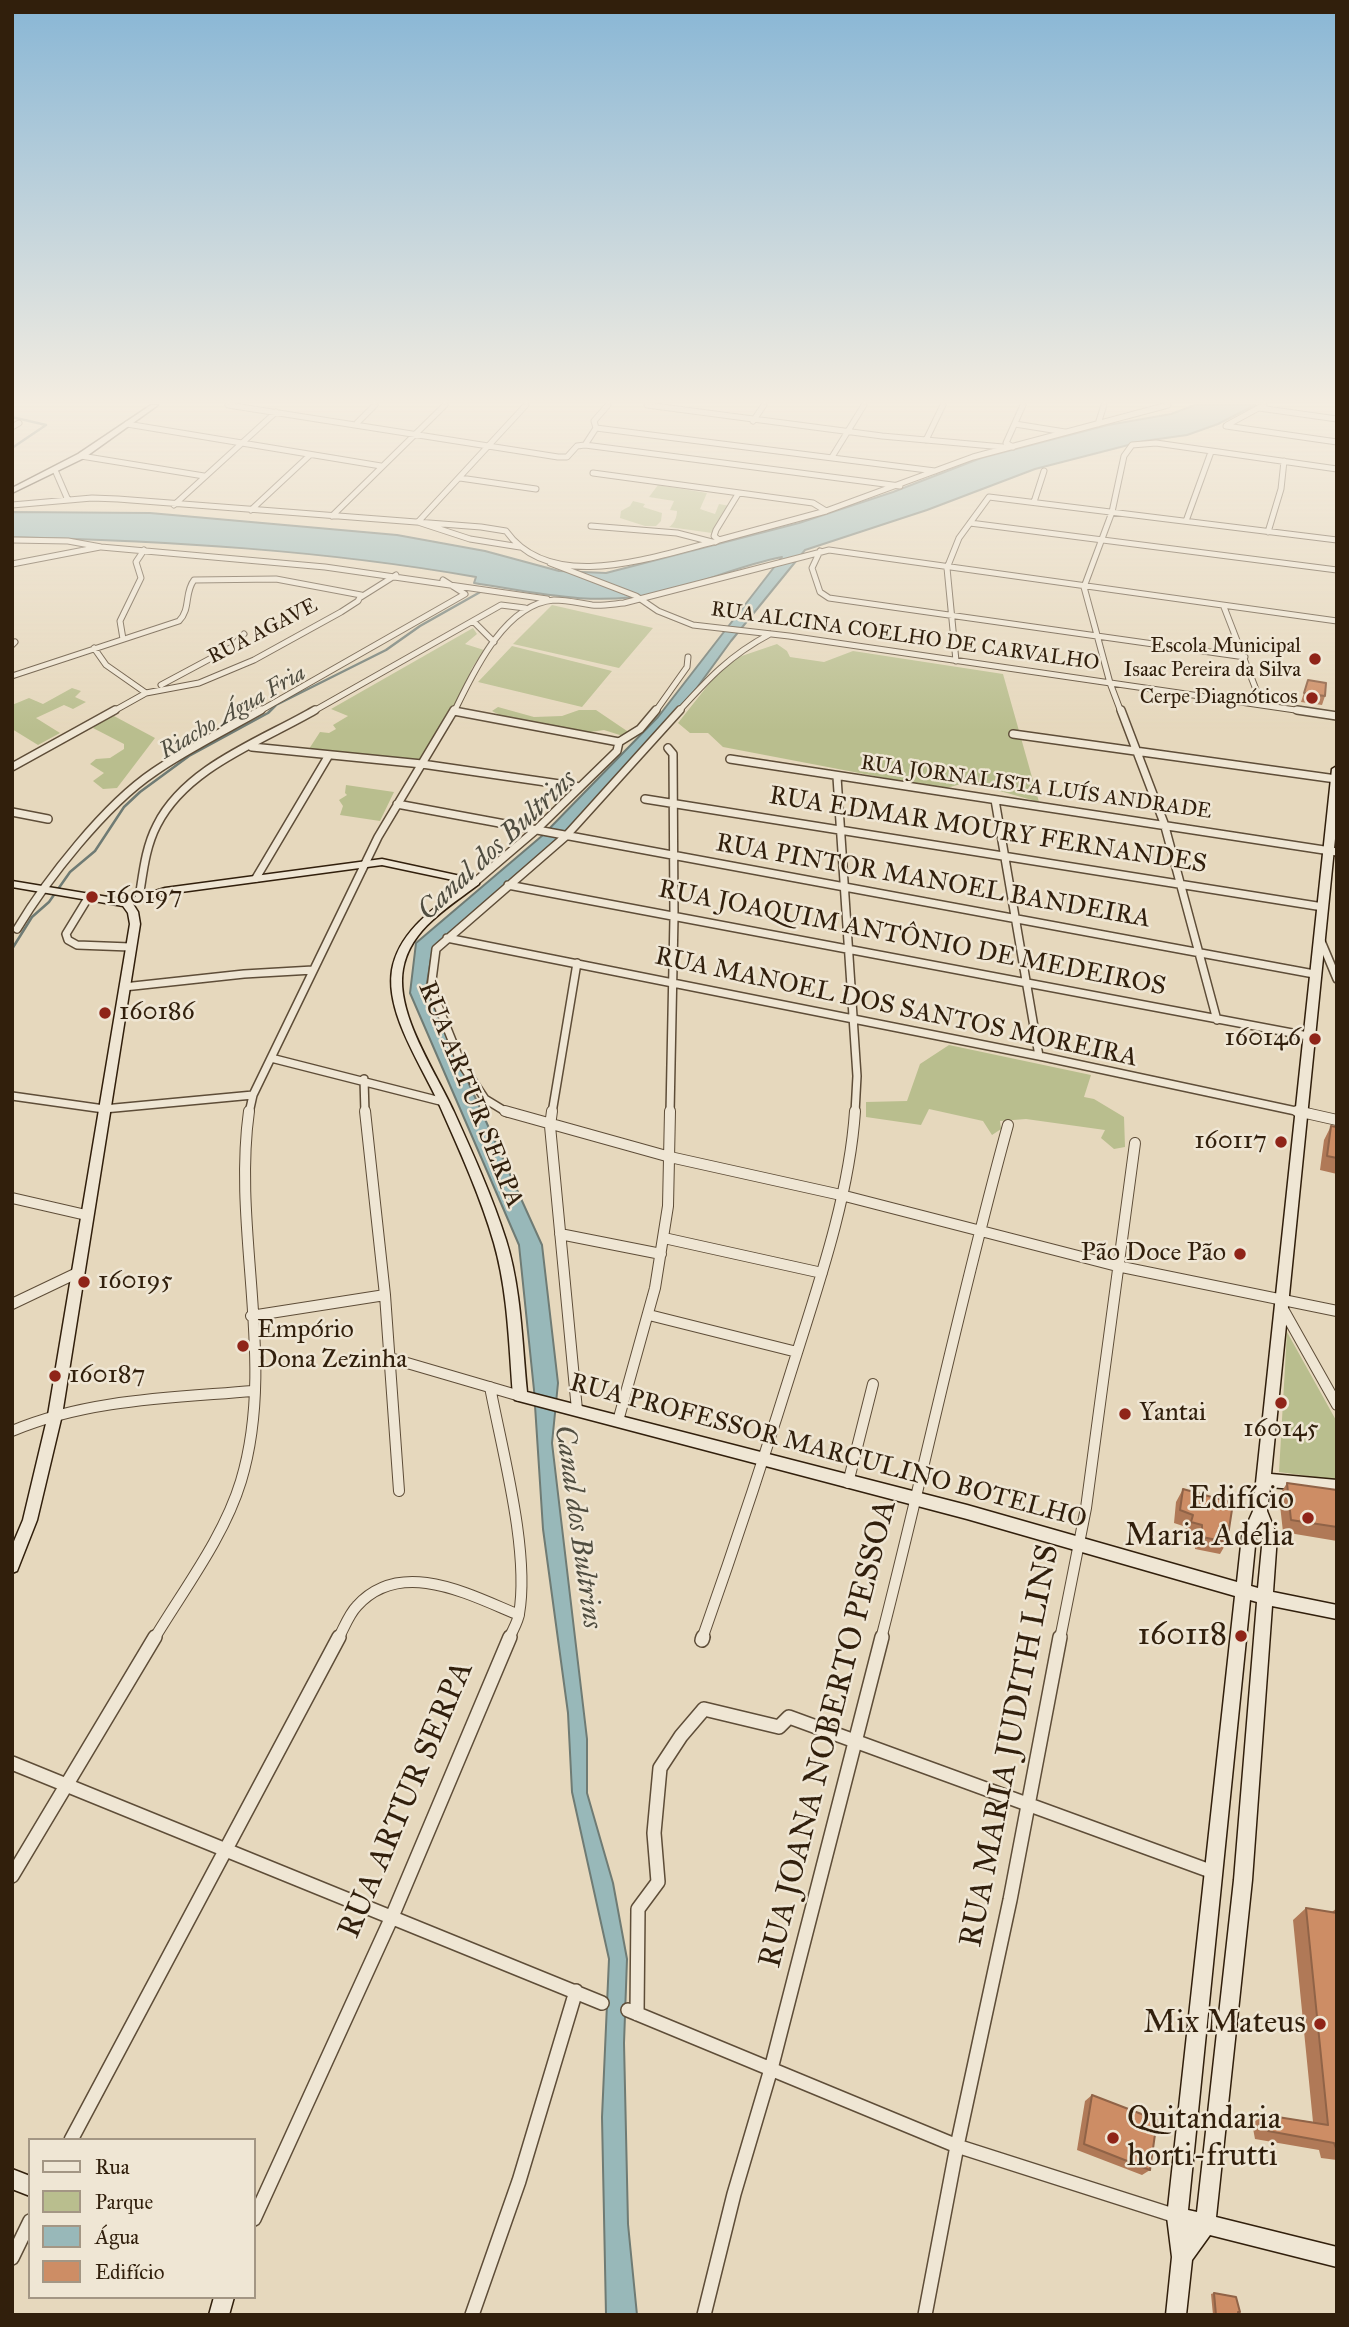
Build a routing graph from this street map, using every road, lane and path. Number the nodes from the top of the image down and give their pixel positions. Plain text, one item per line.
1 (300, 514) edge
2 (334, 514) edge
3 (426, 514) edge
4 (726, 514) edge
5 (816, 514) edge
6 (977, 514) edge
7 (1111, 514) edge
8 (1125, 514) edge
9 (1189, 514) edge
10 (1274, 514) edge
11 (332, 516) junction
12 (1186, 521) junction
13 (418, 522) junction
14 (970, 523) junction
15 (591, 526) dead end
16 (1268, 532) junction
17 (12, 540) edge
18 (1102, 540) junction
19 (1337, 540) edge
20 (716, 541) junction
21 (101, 547) junction
22 (520, 547) junction
23 (144, 550) junction
24 (820, 551) junction
25 (550, 563) junction
26 (12, 564) edge
27 (947, 568) junction
28 (1337, 570) edge
29 (396, 575) junction
30 (443, 580) junction
31 (1084, 587) junction
32 (361, 597) junction
33 (638, 597) junction
34 (556, 600) junction
35 (1224, 607) junction
36 (526, 608) junction
37 (952, 616) junction
38 (1337, 621) edge
39 (474, 622) junction
40 (244, 634) dead end
41 (770, 634) junction
42 (1097, 636) junction
43 (123, 639) junction
44 (494, 642) junction
45 (93, 648) junction
46 (688, 657) dead end
47 (1245, 657) junction
48 (956, 661) junction
49 (12, 676) edge
50 (1110, 683) junction
51 (154, 690) junction
52 (146, 693) junction
53 (1262, 705) junction
54 (454, 711) junction
55 (1337, 716) edge
56 (1013, 734) dead end
57 (619, 742) junction
58 (251, 747) junction
59 (668, 748) dead end
60 (1136, 749) junction
61 (329, 755) junction
62 (730, 758) dead end
63 (422, 764) junction
64 (12, 767) edge
65 (1337, 769) edge
66 (837, 777) junction
67 (1336, 779) edge
68 (580, 787) junction
69 (645, 799) dead end
70 (995, 800) junction
71 (673, 803) junction
72 (397, 804) junction
73 (12, 812) edge
74 (48, 819) dead end
75 (1164, 824) junction
76 (838, 828) junction
77 (541, 830) junction
78 (565, 835) junction
79 (1332, 851) edge
80 (674, 856) junction
81 (1008, 856) junction
82 (367, 862) junction
83 (256, 878) junction
84 (475, 882) junction
85 (1180, 883) junction
86 (12, 884) edge
87 (508, 885) junction
88 (844, 888) junction
89 (43, 889) junction
90 (88, 898) junction
91 (139, 898) junction
92 (126, 903) junction
93 (1323, 907) junction
94 (674, 917) junction
95 (1017, 918) junction
96 (17, 929) dead end
97 (447, 938) junction
98 (1321, 941) junction
99 (130, 947) junction
100 (848, 949) junction
101 (1200, 952) junction
102 (577, 963) junction
103 (313, 970) junction
104 (1314, 974) junction
105 (1337, 979) edge
106 (671, 983) junction
107 (1025, 984) junction
108 (124, 987) junction
109 (853, 1018) junction
110 (1217, 1020) junction
111 (1308, 1036) junction
112 (1040, 1056) junction
113 (271, 1058) junction
114 (363, 1079) junction
115 (253, 1095) junction
116 (12, 1096) edge
117 (444, 1102) junction
118 (104, 1109) junction
119 (1301, 1112) junction
120 (1337, 1121) edge
121 (1008, 1125) dead end
122 (550, 1126) junction
123 (1135, 1143) dead end
124 (670, 1157) junction
125 (841, 1195) junction
126 (12, 1198) edge
127 (86, 1215) junction
128 (979, 1231) junction
129 (560, 1234) junction
130 (664, 1238) junction
131 (661, 1254) junction
132 (1117, 1266) junction
133 (77, 1273) junction
134 (822, 1273) junction
135 (385, 1295) junction
136 (1280, 1303) junction
137 (12, 1304) edge
138 (1337, 1311) edge
139 (649, 1315) junction
140 (251, 1316) junction
141 (797, 1352) junction
142 (390, 1358) junction
143 (873, 1384) dead end
144 (490, 1387) junction
145 (253, 1391) junction
146 (524, 1397) junction
147 (1337, 1405) edge
148 (570, 1409) junction
149 (55, 1415) junction
150 (618, 1421) junction
151 (12, 1431) edge
152 (764, 1460) junction
153 (1263, 1480) junction
154 (848, 1483) junction
155 (1337, 1487) edge
156 (399, 1491) dead end
157 (917, 1499) junction
158 (1260, 1511) junction
159 (1079, 1543) junction
160 (12, 1566) edge
161 (1243, 1591) junction
162 (1265, 1597) junction
163 (1337, 1612) edge
164 (519, 1615) junction
165 (702, 1640) dead end
166 (853, 1739) junction
167 (12, 1763) edge
168 (67, 1785) junction
169 (1027, 1802) junction
170 (224, 1850) junction
171 (1213, 1872) junction
172 (12, 1876) edge
173 (391, 1919) junction
174 (576, 1992) junction
175 (602, 2003) dead end
176 (771, 2069) junction
177 (72, 2138) edge
178 (957, 2146) junction
179 (256, 2215) edge
180 (1177, 2217) junction
181 (28, 2225) edge
182 (1205, 2225) junction
183 (1182, 2257) junction
184 (1337, 2257) edge
185 (12, 2258) edge
186 (472, 2315) edge
187 (704, 2315) edge
188 (925, 2315) edge
189 (1176, 2315) edge

1 - 11 street
2 - 11 street
3 - 13 street
4 - 20 street
5 - 20 street
6 - 14 street
7 - 18 street
8 - 12 street
9 - 12 street
10 - 16 street
11 - 13 street
12 - 16 street
13 - 22 street
13 - 22 street
14 - 18 street
14 - 27 street
15 - 20 street
16 - 19 street
17 - 21 street
18 - 28 street
18 - 31 street
20 - 25 street
21 - 23 street
21 - 26 street
22 - 25 street, RUA ALCINA COELHO DE CARVALHO
23 - 29 street
23 - 43 street
24 - 27 street
24 - 33 street
24 - 37 street
25 - 33 street, RUA ALCINA COELHO DE CARVALHO
27 - 31 street
27 - 37 street
29 - 30 street
29 - 32 street
30 - 34 street
30 - 89 street
31 - 35 street
31 - 42 street
32 - 43 street, RUA AGAVE
32 - 51 street, RUA AGAVE
33 - 34 street
33 - 41 street, RUA ALCINA COELHO DE CARVALHO
34 - 36 street
35 - 38 street
35 - 47 street
36 - 39 street
36 - 44 street
37 - 42 street
37 - 48 street
39 - 44 street
39 - 58 street
40 - 51 street
41 - 48 street, RUA ALCINA COELHO DE CARVALHO
41 - 78 street
42 - 47 street
42 - 50 street
43 - 45 street
44 - 54 street
45 - 49 street
45 - 52 street
46 - 57 street, RUA ARTUR SERPA
47 - 53 street
48 - 50 street, RUA ALCINA COELHO DE CARVALHO
50 - 53 street, RUA ALCINA COELHO DE CARVALHO
50 - 60 street
51 - 52 street, RUA AGAVE
52 - 64 street, RUA AGAVE
53 - 55 street, RUA ALCINA COELHO DE CARVALHO
54 - 57 street
54 - 63 street
56 - 60 street
57 - 68 street, RUA ARTUR SERPA
58 - 61 street
58 - 91 street
59 - 71 street
60 - 67 street
60 - 75 street
61 - 63 street
61 - 83 street
62 - 66 street, RUA JORNALISTA LUÍS ANDRADE
63 - 68 street
63 - 72 street
65 - 67 street
66 - 70 street, RUA JORNALISTA LUÍS ANDRADE
66 - 76 street
67 - 79 street
68 - 77 street, RUA ARTUR SERPA
69 - 71 street, RUA EDMAR MOURY FERNANDES
70 - 75 street, RUA JORNALISTA LUÍS ANDRADE
70 - 81 street
71 - 76 street, RUA EDMAR MOURY FERNANDES
71 - 80 street
72 - 77 street, RUA PINTOR MANOEL BANDEIRA
72 - 82 street
73 - 74 street
75 - 79 street, RUA JORNALISTA LUÍS ANDRADE
75 - 85 street
76 - 81 street, RUA EDMAR MOURY FERNANDES
76 - 88 street
77 - 78 street, RUA PINTOR MANOEL BANDEIRA
77 - 84 street, RUA ARTUR SERPA
78 - 80 street, RUA PINTOR MANOEL BANDEIRA
78 - 87 street
79 - 93 street
80 - 88 street, RUA PINTOR MANOEL BANDEIRA
80 - 94 street
81 - 85 street, RUA EDMAR MOURY FERNANDES
81 - 95 street
82 - 83 street
82 - 84 street
82 - 103 street
83 - 91 street
84 - 117 street, RUA ARTUR SERPA
85 - 93 street, RUA EDMAR MOURY FERNANDES
85 - 101 street
86 - 89 street
87 - 94 street, RUA JOAQUIM ANTÔNIO DE MEDEIROS
87 - 97 street
88 - 95 street, RUA PINTOR MANOEL BANDEIRA
88 - 100 street
89 - 90 street
89 - 96 street
90 - 92 street
90 - 99 street
91 - 92 street
92 - 99 street
93 - 98 street
94 - 100 street, RUA JOAQUIM ANTÔNIO DE MEDEIROS
94 - 106 street
95 - 101 street, RUA PINTOR MANOEL BANDEIRA
95 - 107 street
97 - 102 street, RUA MANOEL DOS SANTOS MOREIRA
97 - 122 street
98 - 104 street
98 - 105 street
99 - 108 street
100 - 107 street, RUA JOAQUIM ANTÔNIO DE MEDEIROS
100 - 109 street
101 - 104 street, RUA PINTOR MANOEL BANDEIRA
101 - 110 street
102 - 106 street, RUA MANOEL DOS SANTOS MOREIRA
102 - 122 street
103 - 108 street
103 - 113 street
104 - 111 street
106 - 109 street, RUA MANOEL DOS SANTOS MOREIRA
106 - 124 street
107 - 110 street, RUA JOAQUIM ANTÔNIO DE MEDEIROS
107 - 112 street
108 - 118 street
109 - 112 street, RUA MANOEL DOS SANTOS MOREIRA
109 - 125 street
110 - 111 street, RUA JOAQUIM ANTÔNIO DE MEDEIROS
111 - 119 street
112 - 119 street, RUA MANOEL DOS SANTOS MOREIRA
113 - 114 street
113 - 115 street
114 - 117 street
114 - 135 street
115 - 118 street
115 - 140 street
116 - 118 street
117 - 146 street, RUA ARTUR SERPA
118 - 127 street
119 - 120 street, RUA MANOEL DOS SANTOS MOREIRA
119 - 136 street
121 - 128 street, RUA JOANA NOBERTO PESSOA
122 - 124 street
122 - 129 street
123 - 132 street, RUA MARIA JUDITH LINS
124 - 125 street
124 - 130 street
125 - 128 street
125 - 134 street
126 - 127 street
127 - 133 street
128 - 132 street
128 - 157 street, RUA JOANA NOBERTO PESSOA
129 - 131 street
129 - 148 street
130 - 131 street
130 - 134 street
131 - 139 street
132 - 136 street
132 - 159 street, RUA MARIA JUDITH LINS
133 - 137 street
133 - 149 street
134 - 141 street
135 - 140 street
135 - 142 street
136 - 138 street
136 - 147 street
136 - 153 street
139 - 141 street
139 - 150 street
140 - 145 street
141 - 152 street
142 - 144 street, RUA PROFESSOR MARCULINO BOTELHO
142 - 156 street
143 - 154 street
144 - 146 street, RUA PROFESSOR MARCULINO BOTELHO
144 - 164 street, RUA ARTUR SERPA
145 - 149 street
145 - 168 street
146 - 148 street, RUA PROFESSOR MARCULINO BOTELHO
148 - 150 street, RUA PROFESSOR MARCULINO BOTELHO
149 - 151 street
149 - 160 street
150 - 152 street, RUA PROFESSOR MARCULINO BOTELHO
152 - 154 street, RUA PROFESSOR MARCULINO BOTELHO
152 - 165 street
153 - 155 street
153 - 158 street
154 - 157 street, RUA PROFESSOR MARCULINO BOTELHO
157 - 159 street, RUA PROFESSOR MARCULINO BOTELHO
157 - 166 street, RUA JOANA NOBERTO PESSOA
158 - 161 street
158 - 162 street
159 - 161 street, RUA PROFESSOR MARCULINO BOTELHO
159 - 169 street, RUA MARIA JUDITH LINS
161 - 162 street, RUA PROFESSOR MARCULINO BOTELHO
161 - 171 street
162 - 163 street, RUA PROFESSOR MARCULINO BOTELHO
162 - 182 street
164 - 170 street
164 - 173 street, RUA ARTUR SERPA
166 - 169 street
166 - 176 street, RUA JOANA NOBERTO PESSOA
166 - 176 street
167 - 168 street
168 - 170 street
168 - 172 street
169 - 171 street
169 - 178 street, RUA MARIA JUDITH LINS
170 - 173 street
170 - 177 street
171 - 180 street
173 - 174 street
173 - 179 street, RUA ARTUR SERPA
174 - 175 street
174 - 186 street
176 - 178 street
176 - 187 street, RUA JOANA NOBERTO PESSOA
178 - 180 street
178 - 188 street, RUA MARIA JUDITH LINS
180 - 182 street
180 - 183 street
181 - 185 street
182 - 183 street
182 - 184 street
183 - 189 street

